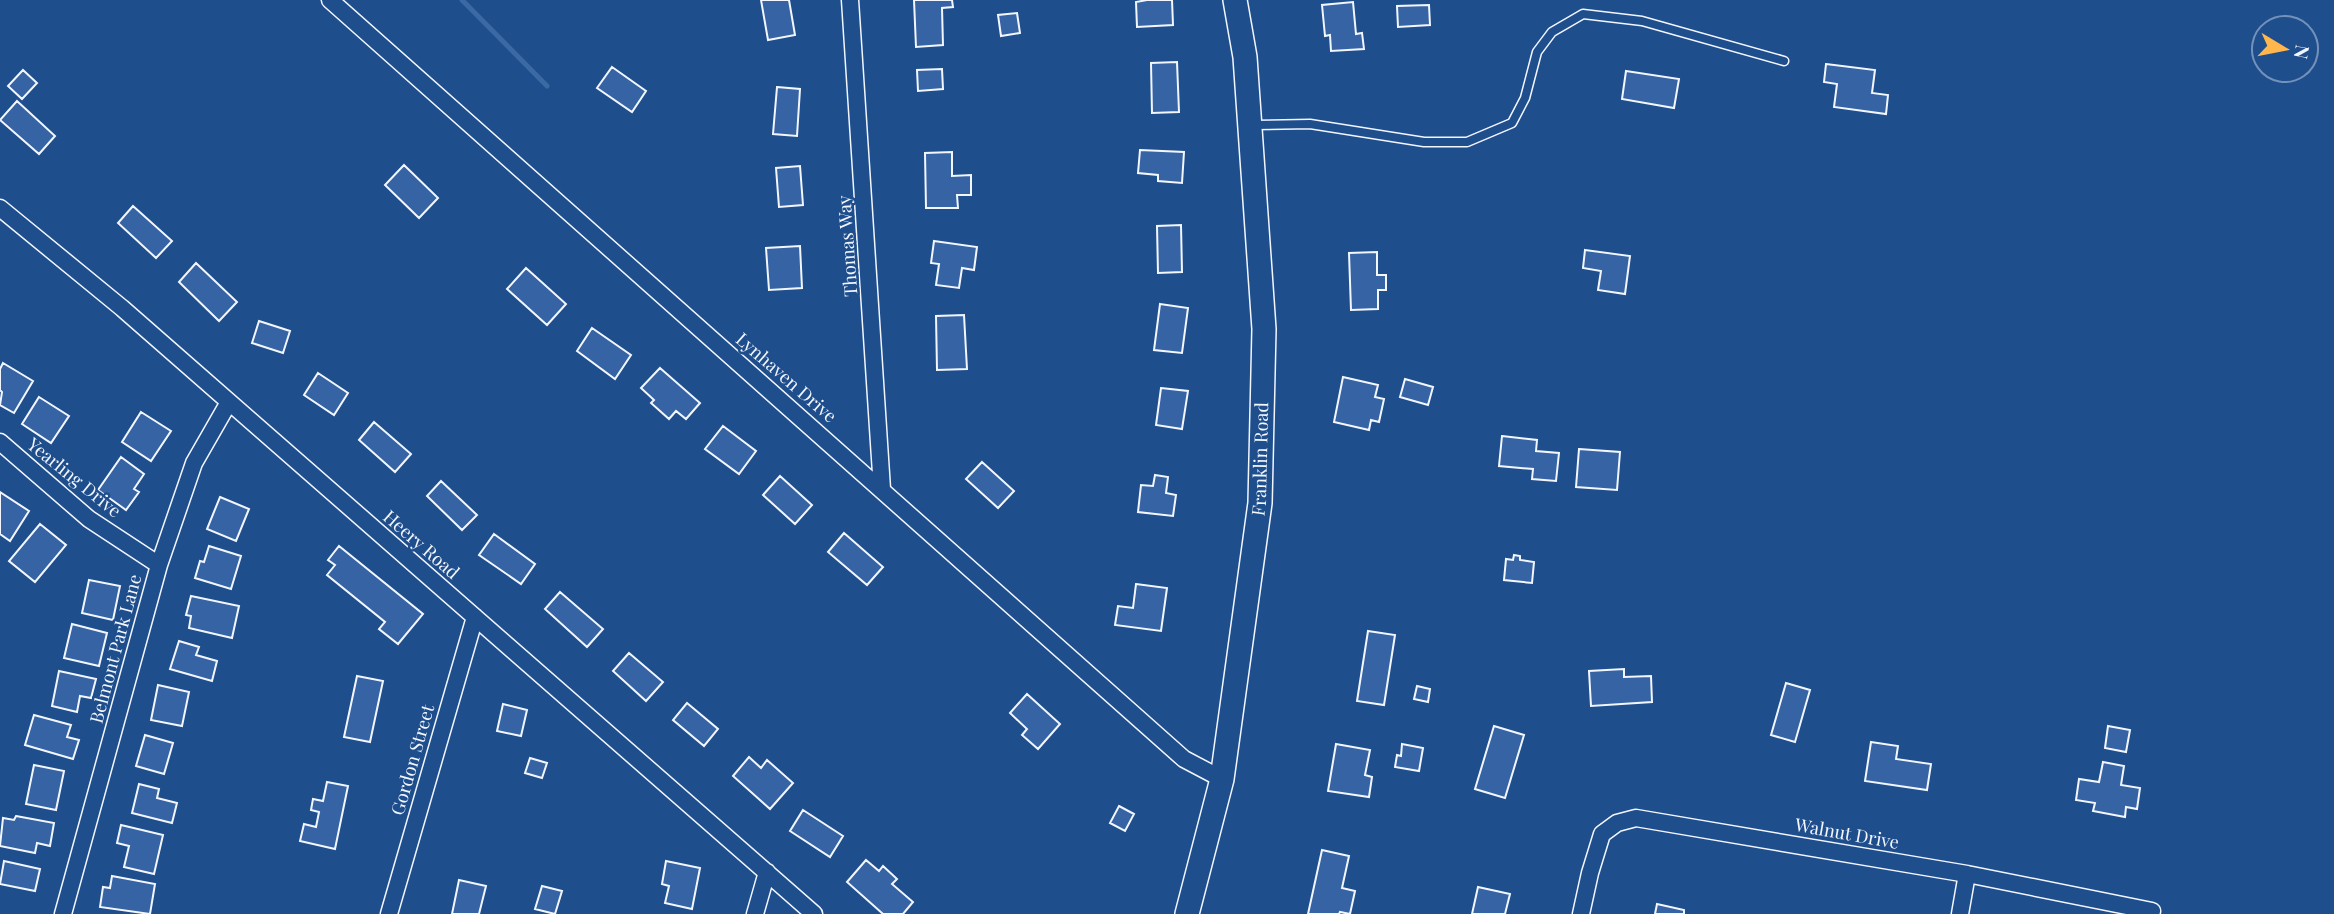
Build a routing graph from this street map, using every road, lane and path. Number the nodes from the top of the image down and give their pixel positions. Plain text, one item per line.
1 (330, 0) edge
2 (850, 0) edge
3 (1235, 0) edge
4 (1784, 61) dead end
5 (1250, 125) junction
6 (0, 208) edge
7 (229, 402) junction
8 (0, 442) edge
9 (882, 489) junction
10 (159, 565) junction
11 (475, 617) junction
12 (1222, 779) junction
13 (767, 872) junction
14 (1967, 874) junction
15 (2152, 911) dead end
16 (63, 914) edge
17 (389, 914) edge
18 (755, 914) edge
19 (814, 914) edge
20 (1187, 914) edge
21 (1581, 914) edge
22 (1960, 914) edge

1 - 9 street, Lynhaven Drive
2 - 9 street, Thomas Way
3 - 5 main road, Franklin Road
4 - 5 lane
5 - 12 main road, Franklin Road
6 - 7 street, Heery Road
7 - 10 street, Belmont Park Lane
7 - 11 street, Heery Road
8 - 10 street, Yearling Drive
9 - 12 street, Lynhaven Drive
10 - 16 street, Belmont Park Lane
11 - 13 street, Heery Road
11 - 17 street, Gordon Street
12 - 20 main road, Franklin Road
13 - 18 street
13 - 19 street, Heery Road
14 - 15 street, Walnut Drive
14 - 21 street, Walnut Drive
14 - 22 street

